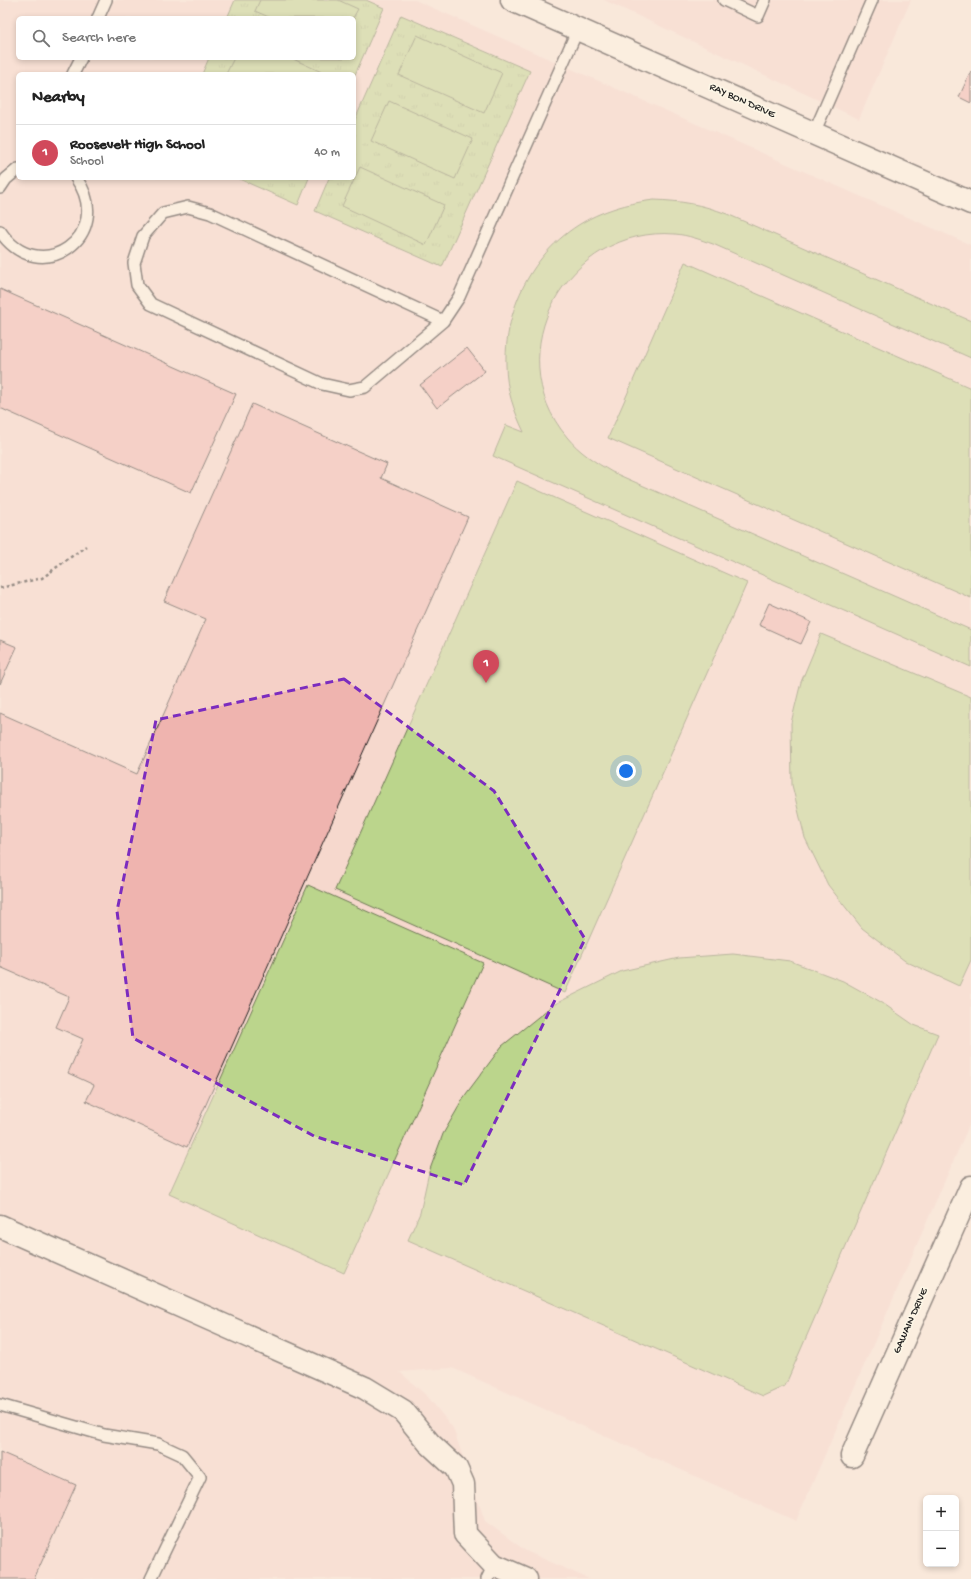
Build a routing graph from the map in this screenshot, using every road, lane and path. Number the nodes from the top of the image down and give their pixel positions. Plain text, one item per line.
1 (106, 0) edge
2 (512, 0) edge
3 (724, 0) edge
4 (765, 0) edge
5 (872, 0) edge
6 (99, 16) edge
7 (578, 29) junction
8 (80, 60) edge
9 (75, 72) edge
10 (814, 133) junction
11 (16, 171) edge
12 (77, 180) edge
13 (0, 188) edge
14 (971, 203) edge
15 (0, 231) edge
16 (442, 321) junction
17 (86, 546) dead end
18 (0, 588) edge
19 (971, 1187) edge
20 (0, 1226) edge
21 (0, 1406) edge
22 (852, 1456) dead end
23 (491, 1572) edge
24 (151, 1579) edge
25 (526, 1579) edge

1 - 6 lane
2 - 7 street, RAY BON DRIVE
3 - 4 lane
5 - 10 lane
7 - 10 street, RAY BON DRIVE
7 - 16 lane
8 - 9 lane
10 - 14 street, RAY BON DRIVE
11 - 13 lane
12 - 15 lane
16 - 16 lane
17 - 18 path
19 - 22 street, GAWAIN DRIVE
20 - 23 street
21 - 24 lane
23 - 25 street

